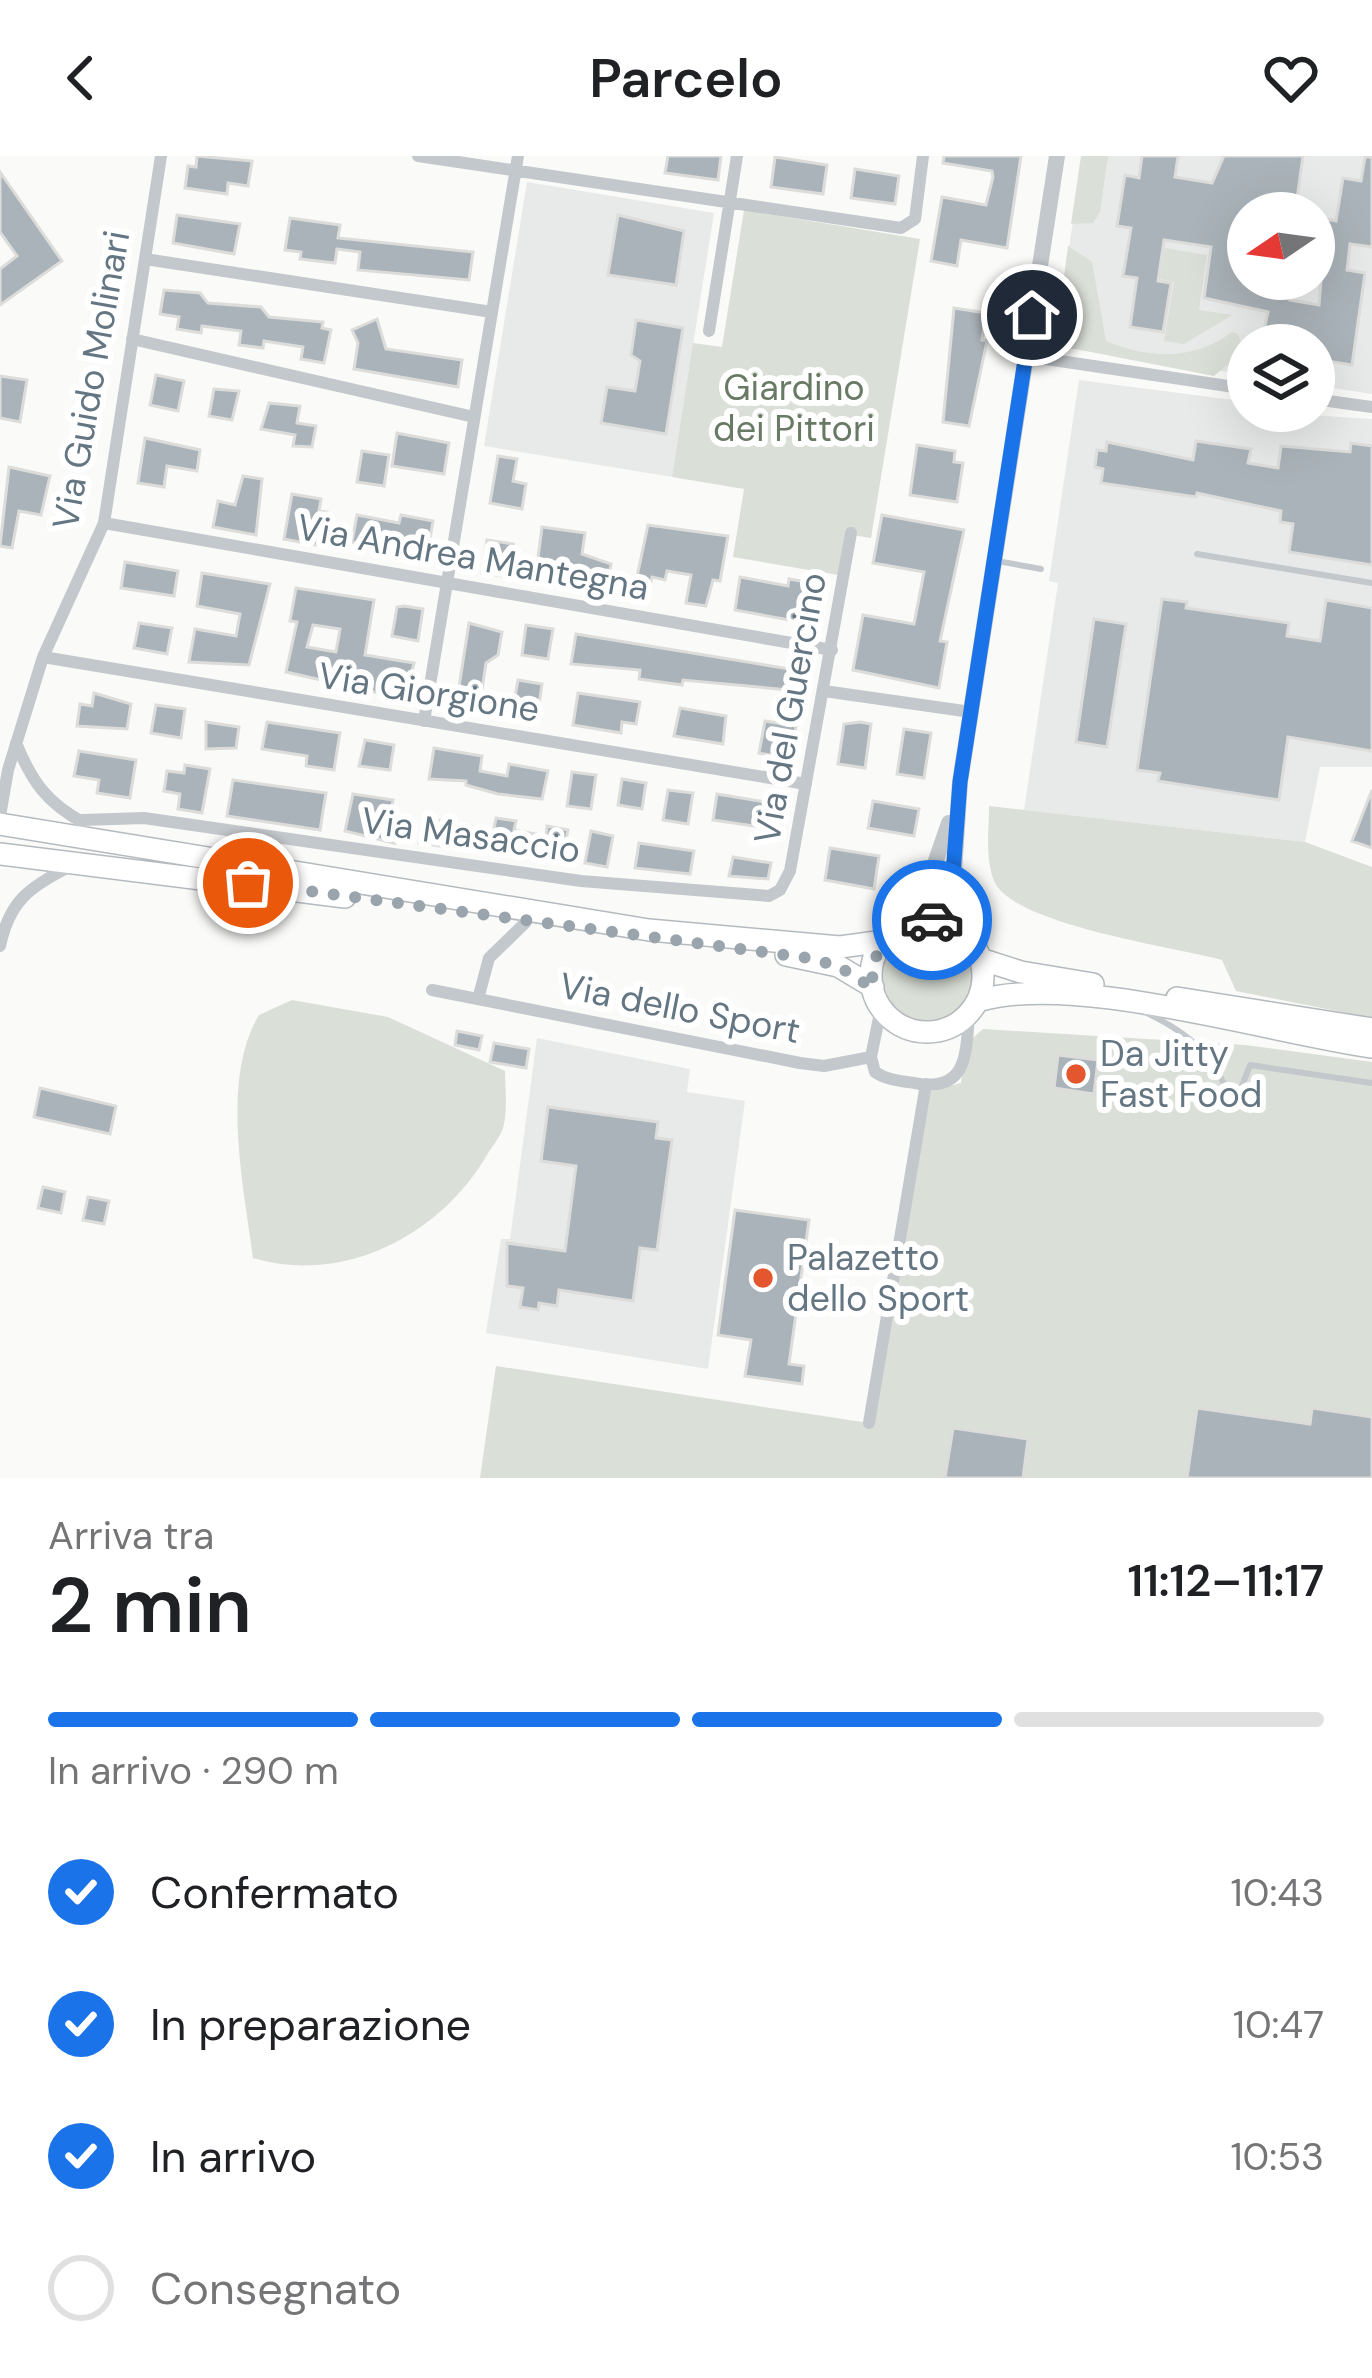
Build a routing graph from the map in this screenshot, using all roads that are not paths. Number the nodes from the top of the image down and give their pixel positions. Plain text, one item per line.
1 (161, 156) edge
2 (418, 156) edge
3 (737, 156) edge
4 (923, 156) edge
5 (1057, 156) edge
6 (517, 163) edge
7 (730, 198) junction
8 (145, 260) junction
9 (492, 312) junction
10 (709, 331) dead end
11 (132, 339) junction
12 (1026, 356) junction
13 (1227, 386) edge
14 (1335, 402) edge
15 (1372, 407) edge
16 (475, 417) junction
17 (104, 523) junction
18 (851, 533) dead end
19 (1197, 554) dead end
20 (995, 561) junction
21 (1041, 569) dead end
22 (1372, 583) edge
23 (447, 584) junction
24 (832, 650) junction
25 (44, 657) junction
26 (824, 691) junction
27 (971, 712) junction
28 (424, 721) junction
29 (16, 743) junction
30 (0, 759) edge
31 (960, 782) junction
32 (806, 784) junction
33 (0, 820) edge
34 (82, 820) junction
35 (114, 844) junction
36 (0, 854) edge
37 (90, 863) junction
38 (780, 890) joint
39 (526, 922) junction
40 (915, 922) junction
41 (959, 931) junction
42 (884, 941) junction
43 (0, 946) edge
44 (980, 958) junction
45 (432, 989) dead end
46 (877, 998) junction
47 (478, 999) junction
48 (1124, 1003) junction
49 (974, 1007) junction
50 (1372, 1029) edge
51 (1372, 1047) edge
52 (871, 1058) junction
53 (1372, 1083) edge
54 (926, 1084) junction
55 (869, 1424) dead end

1 - 8 street, Via Guido Molinari
2 - 6 street
3 - 7 street
4 - 7 street
5 - 12 street
6 - 7 street
6 - 9 street
7 - 10 street
8 - 9 street
8 - 11 street, Via Guido Molinari
9 - 16 street
11 - 16 street
11 - 17 street, Via Guido Molinari
12 - 13 street
12 - 20 street
14 - 15 street
16 - 23 street
17 - 23 street, Via Andrea Mantegna
17 - 25 street, Via Guido Molinari
18 - 24 street, Via del Guercino
19 - 22 lane
20 - 21 lane
20 - 27 street
23 - 24 street, Via Andrea Mantegna
23 - 28 street
24 - 26 street, Via del Guercino
25 - 28 street, Via Giorgione
25 - 29 street, Via Guido Molinari
26 - 27 street
26 - 32 street, Via del Guercino
27 - 31 street
28 - 32 street, Via Giorgione
29 - 30 street
29 - 33 street, Via Guido Molinari
29 - 34 street
31 - 40 street
31 - 41 street
32 - 38 street, Via del Guercino
33 - 35 main road
34 - 35 street
34 - 38 street, Via Masaccio
35 - 42 main road
36 - 37 main road
37 - 39 main road
37 - 43 street
39 - 46 main road
39 - 47 street
40 - 41 main road
40 - 42 main road
41 - 44 main road
42 - 46 main road
44 - 49 main road
44 - 50 main road
45 - 47 street, Via dello Sport
46 - 49 main road
46 - 52 street
47 - 52 street, Via dello Sport
48 - 49 main road
48 - 51 main road
48 - 53 lane
49 - 54 street
52 - 54 street
54 - 55 street

